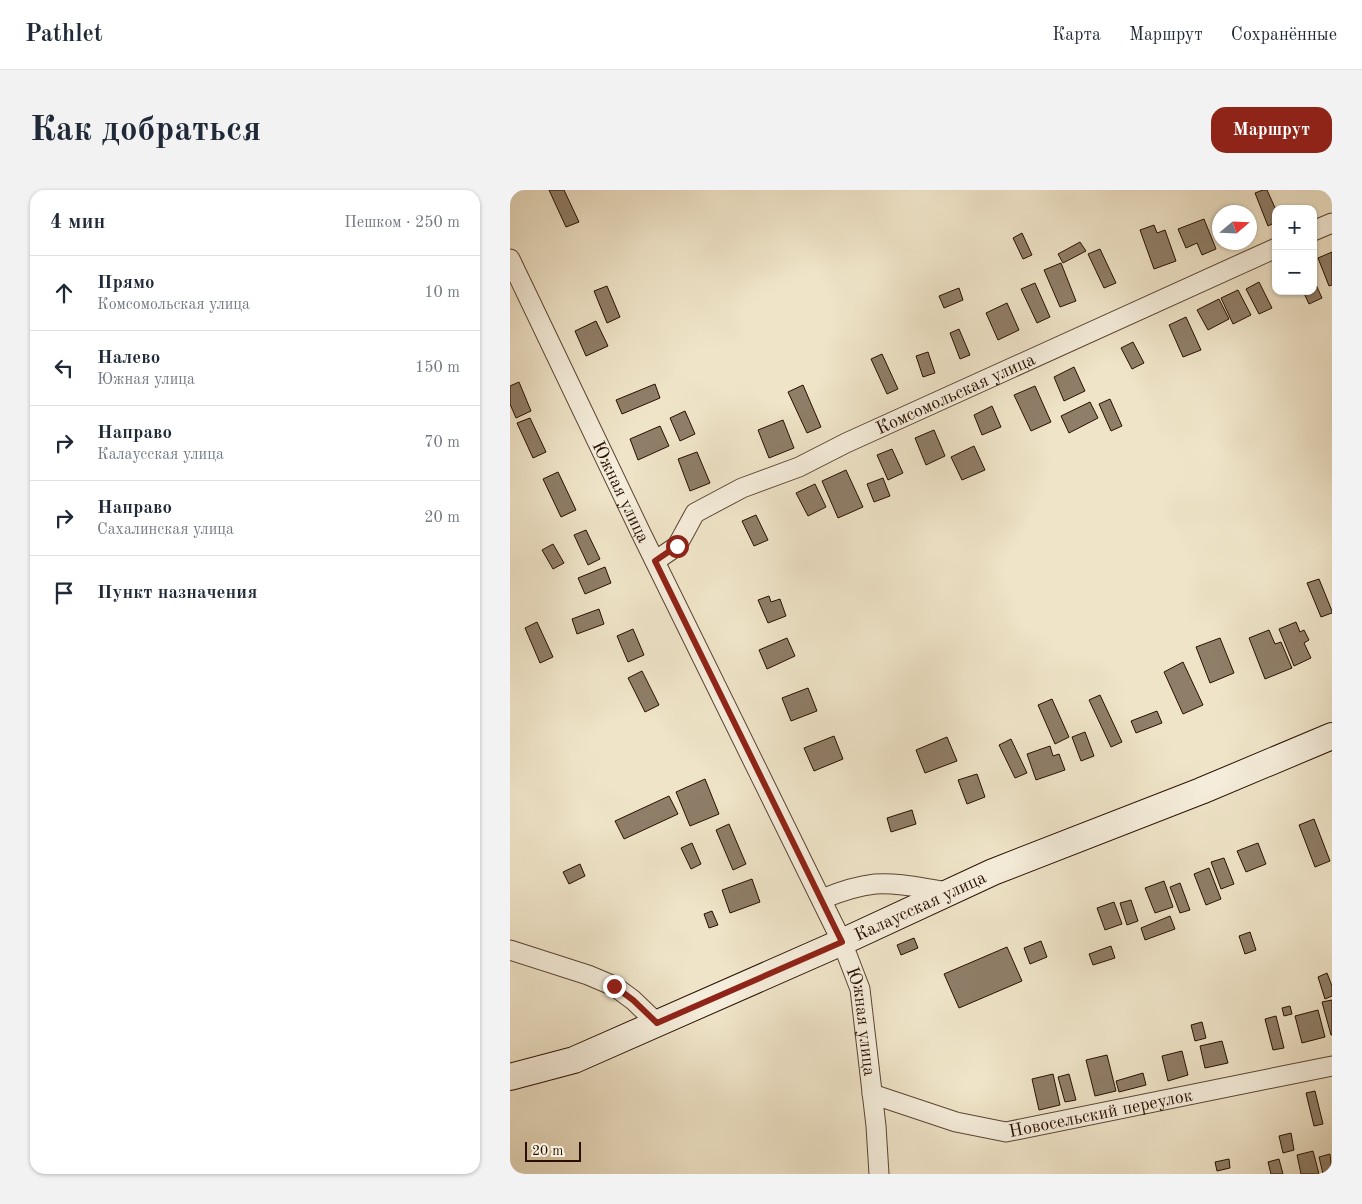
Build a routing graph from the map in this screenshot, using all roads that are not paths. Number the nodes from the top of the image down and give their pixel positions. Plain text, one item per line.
1 (1332, 223) edge
2 (1317, 229) edge
3 (1272, 250) edge
4 (510, 259) edge
5 (655, 561) junction
6 (1332, 736) edge
7 (949, 892) junction
8 (822, 899) junction
9 (842, 942) junction
10 (510, 950) edge
11 (657, 1023) junction
12 (1332, 1066) edge
13 (510, 1077) edge
14 (872, 1094) junction
15 (879, 1174) edge

1 - 2 street
3 - 5 street, Комсомольская улица
4 - 5 street, Южная улица
5 - 8 street, Южная улица
6 - 7 street, Калаусская улица
7 - 8 street
7 - 9 street, Калаусская улица
8 - 9 street, Южная улица
9 - 11 street, Калаусская улица
9 - 14 street, Южная улица
10 - 11 street
11 - 13 street, Калаусская улица
12 - 14 street, Новосельский переулок
14 - 15 street, Южная улица

